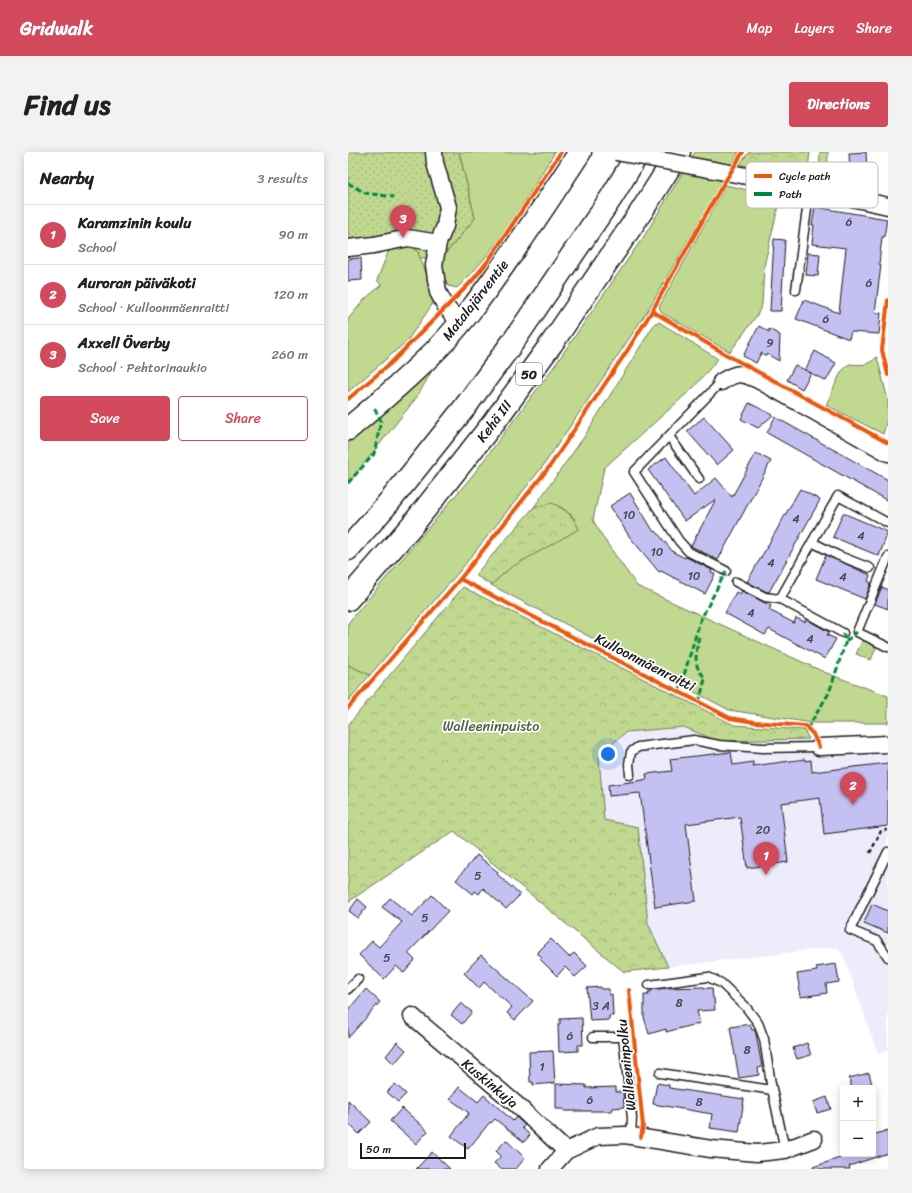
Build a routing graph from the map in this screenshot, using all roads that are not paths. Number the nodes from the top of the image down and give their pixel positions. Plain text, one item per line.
1 (434, 152) edge
2 (580, 152) edge
3 (616, 152) edge
4 (639, 152) edge
5 (679, 152) edge
6 (746, 176) edge
7 (878, 204) edge
8 (888, 206) edge
9 (807, 208) edge
10 (438, 242) junction
11 (348, 248) edge
12 (796, 290) dead end
13 (460, 323) junction
14 (721, 382) joint
15 (348, 429) edge
16 (669, 436) junction
17 (888, 453) edge
18 (699, 479) dead end
19 (888, 523) edge
20 (812, 542) junction
21 (348, 549) edge
22 (888, 558) edge
23 (870, 568) dead end
24 (726, 571) dead end
25 (885, 573) edge
26 (736, 582) dead end
27 (348, 599) edge
28 (780, 599) junction
29 (843, 633) dead end
30 (888, 647) edge
31 (888, 744) edge
32 (819, 747) joint
33 (630, 775) dead end
34 (888, 852) edge
35 (888, 957) edge
36 (358, 979) dead end
37 (649, 985) dead end
38 (348, 989) edge
39 (412, 1016) dead end
40 (593, 1037) dead end
41 (660, 1073) dead end
42 (772, 1090) junction
43 (631, 1136) junction
44 (814, 1139) dead end
45 (785, 1150) junction
46 (566, 1151) junction
47 (550, 1169) edge

1 - 10 street
2 - 13 main road, Matalajärventie
3 - 6 street, bridge
4 - 21 main road, 50
5 - 27 main road, Kehä III / 50
7 - 8 street
9 - 12 lane
10 - 11 street
10 - 13 street
13 - 15 main road, Matalajärventie
14 - 16 lane
14 - 17 street
16 - 18 lane
16 - 24 lane
19 - 20 lane
20 - 23 lane
20 - 28 lane
22 - 25 lane
25 - 30 lane
26 - 28 lane
28 - 29 lane
31 - 32 street
32 - 33 lane
34 - 35 lane
36 - 38 lane
37 - 42 lane
39 - 46 street, Kuskinkuja
40 - 43 lane
41 - 42 lane
42 - 45 lane
43 - 45 street
43 - 46 street
44 - 45 street
46 - 47 street

